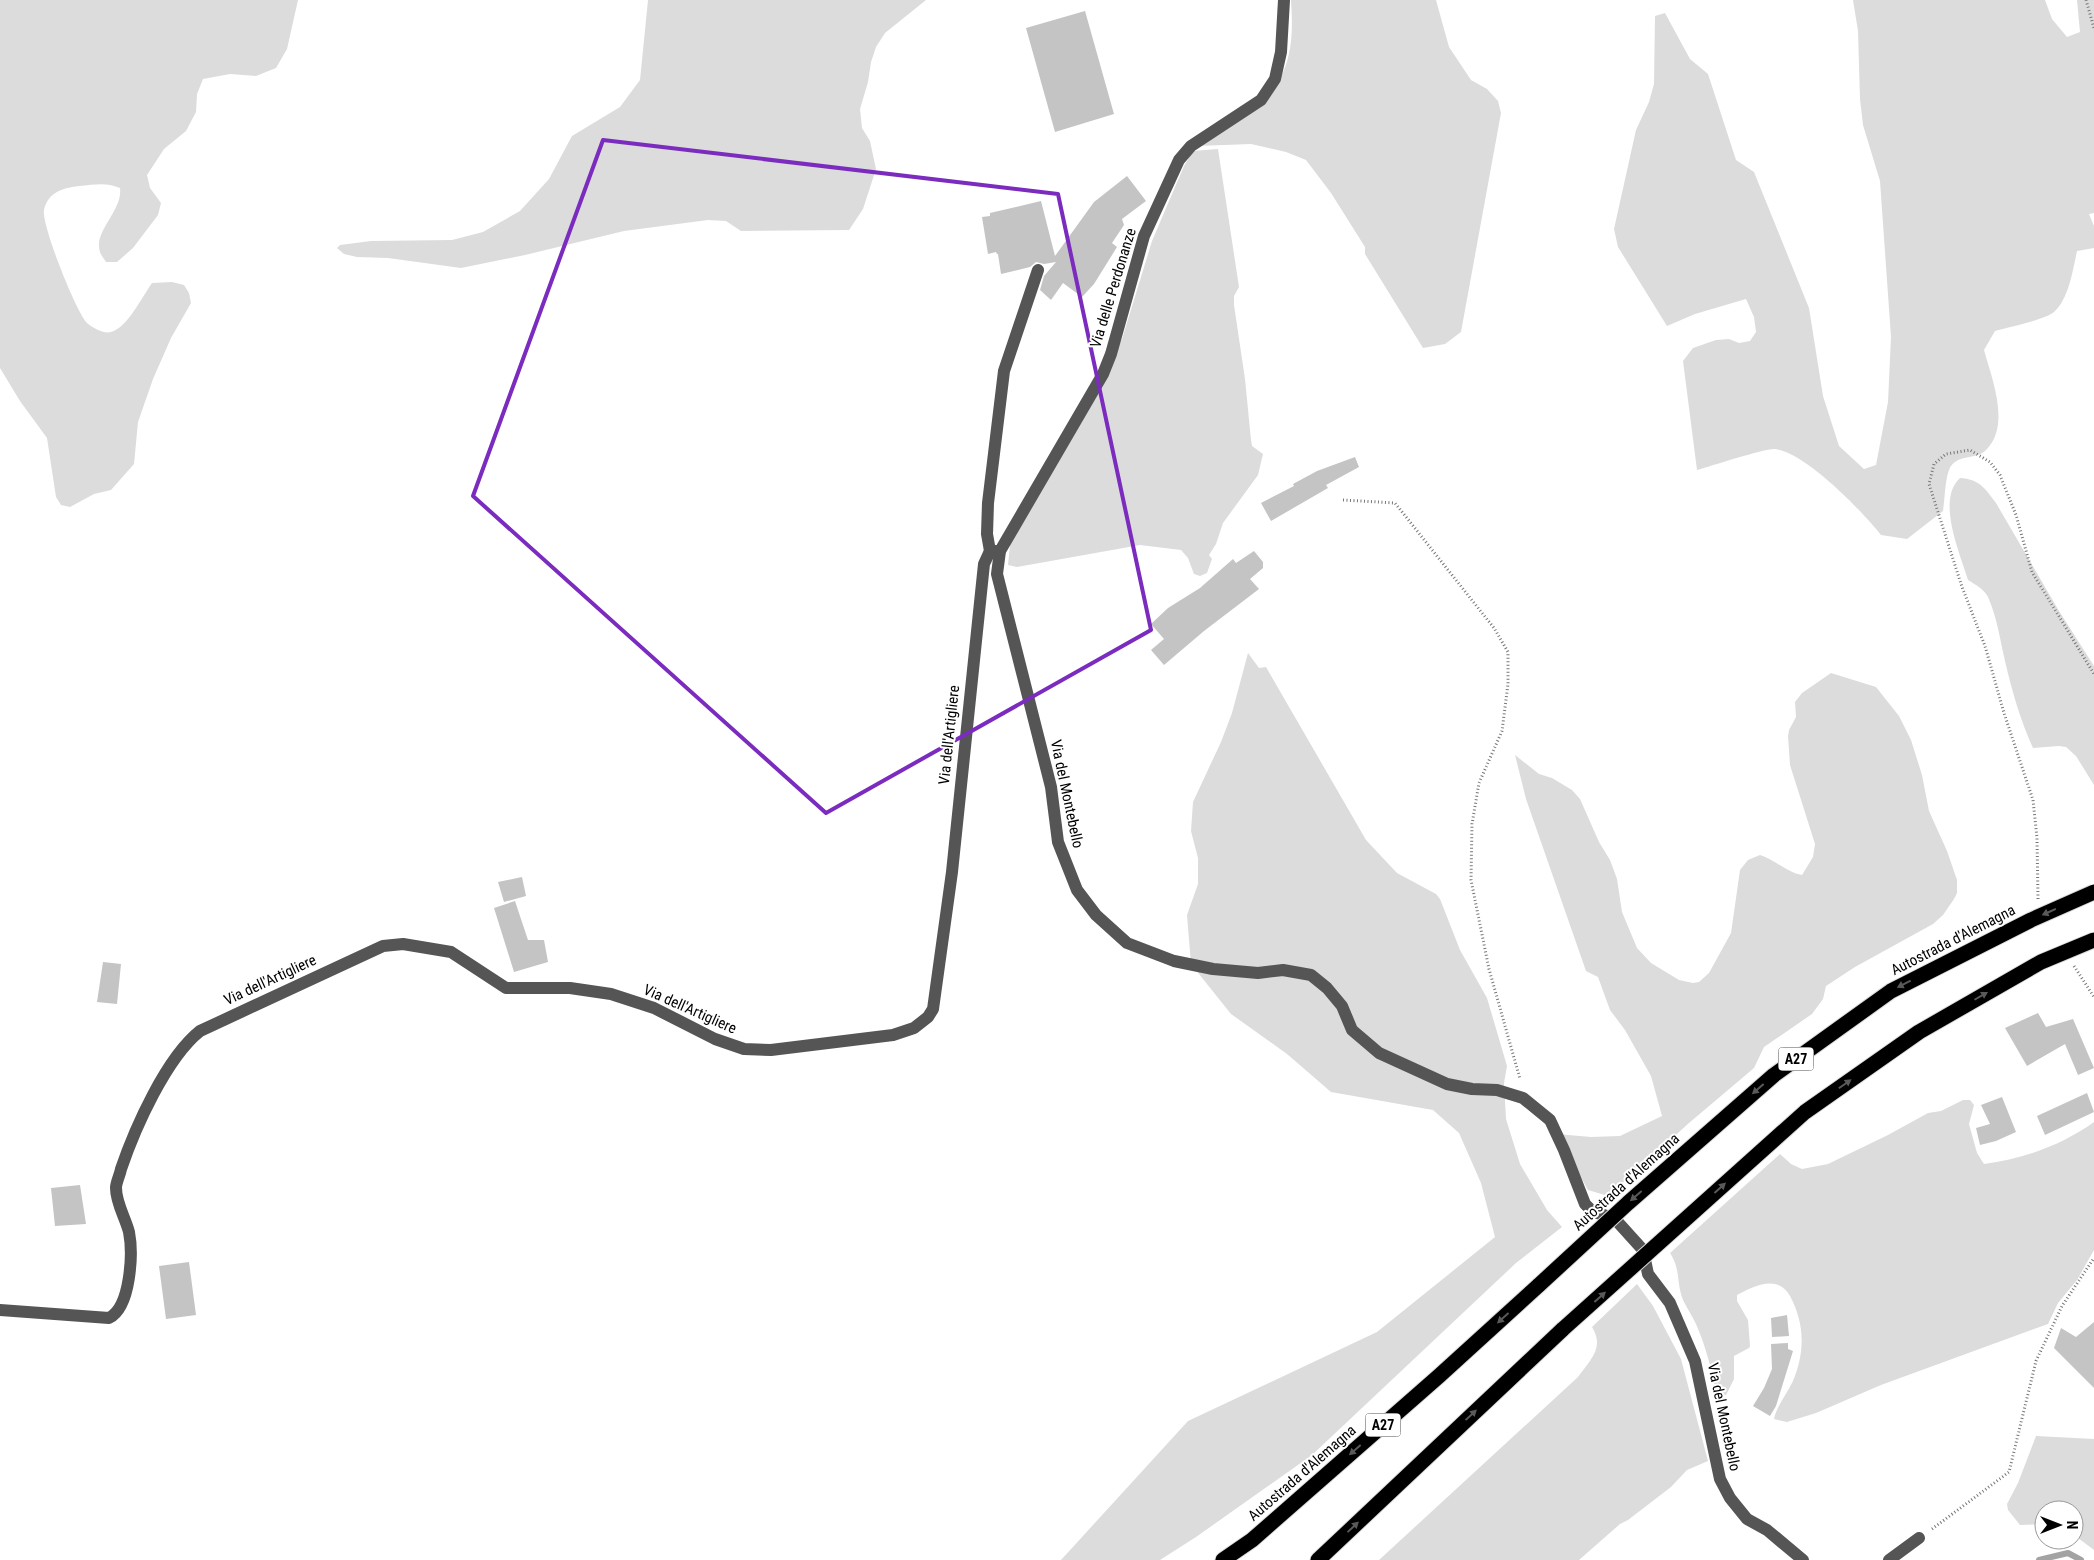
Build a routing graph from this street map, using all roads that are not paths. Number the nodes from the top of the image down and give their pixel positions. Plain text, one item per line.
1 (1284, 0) edge
2 (1038, 270) dead end
3 (995, 551) junction
4 (2094, 892) edge
5 (2094, 940) edge
6 (0, 1310) edge
7 (1919, 1538) road end
8 (1223, 1560) edge
9 (1318, 1560) edge
10 (1804, 1560) edge
11 (1889, 1560) edge

1 - 3 street, Via delle Perdonanze
2 - 3 street
3 - 6 street, Via dell'Artigliere
3 - 10 street, Via del Montebello
4 -> 8 highway, Autostrada d'Alemagna / A27, bridge
9 -> 5 highway, bridge
7 - 11 street

